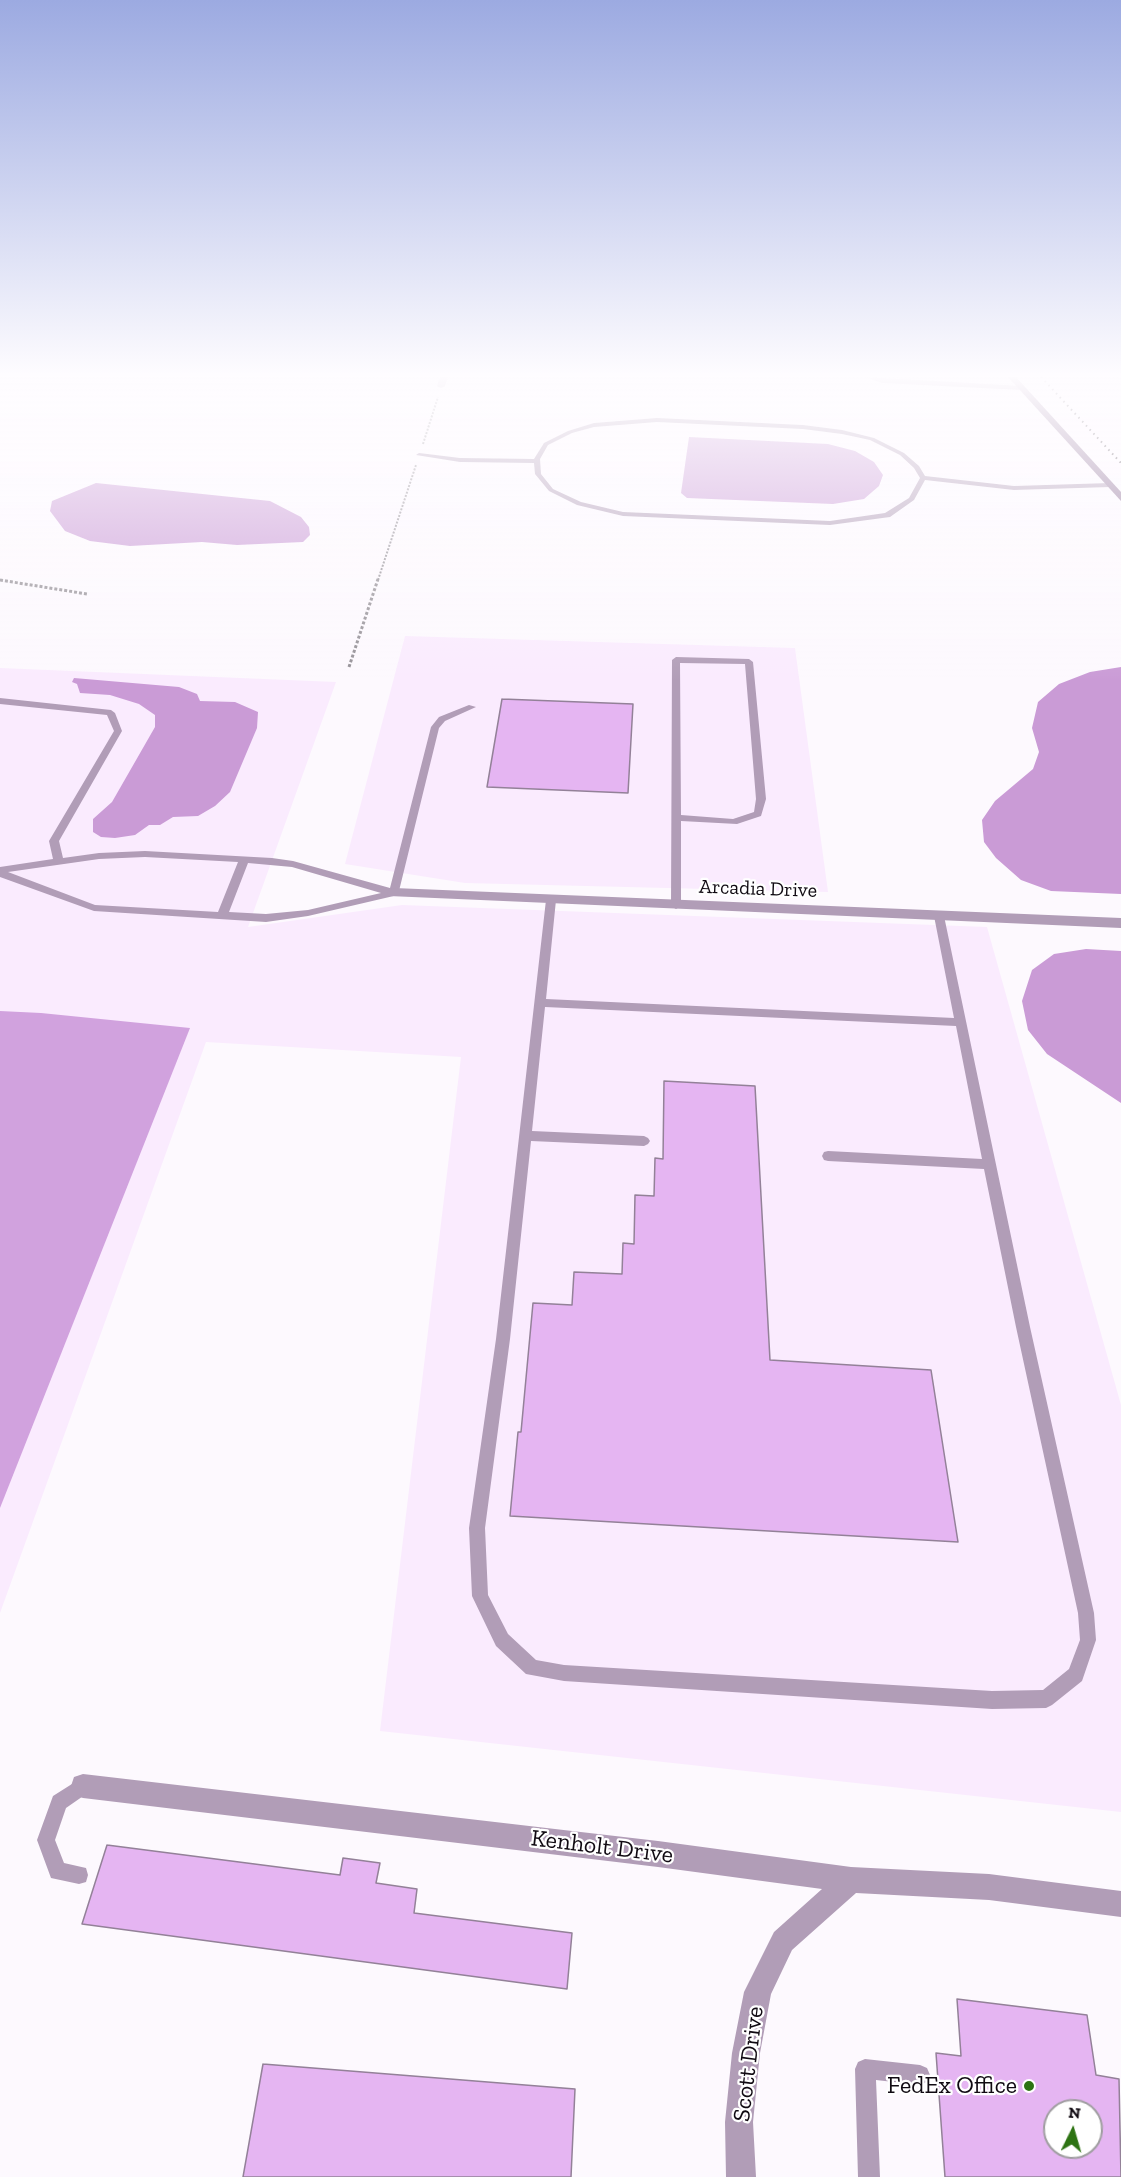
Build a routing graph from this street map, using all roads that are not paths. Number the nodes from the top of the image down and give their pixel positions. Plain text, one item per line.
1 (923, 478) edge
2 (542, 479) edge
3 (928, 479) edge
4 (1104, 479) edge
5 (1110, 485) junction
6 (1121, 498) edge
7 (0, 701) edge
8 (472, 707) dead end
9 (676, 818) junction
10 (244, 860) junction
11 (59, 863) junction
12 (0, 872) edge
13 (394, 893) junction
14 (551, 900) junction
15 (676, 906) junction
16 (222, 916) junction
17 (939, 916) junction
18 (1121, 923) edge
19 (539, 1003) junction
20 (961, 1022) junction
21 (524, 1136) junction
22 (644, 1141) dead end
23 (828, 1156) dead end
24 (990, 1164) junction
25 (83, 1786) joint
26 (79, 1875) dead end
27 (851, 1880) junction
28 (1121, 1904) edge
29 (920, 2075) dead end
30 (741, 2177) edge
31 (869, 2177) edge

1 - 2 lane
3 - 5 lane
4 - 5 main road
5 - 6 main road
7 - 11 lane
8 - 13 lane
9 - 9 lane
9 - 15 lane
10 - 11 lane
10 - 13 lane
10 - 16 lane
11 - 12 lane
12 - 16 lane
13 - 14 street, Arcadia Drive
13 - 16 lane
14 - 15 street, Arcadia Drive
14 - 19 lane
15 - 17 street, Arcadia Drive
17 - 18 street, Arcadia Drive
17 - 20 lane
19 - 20 lane
19 - 21 lane
20 - 24 lane
21 - 22 lane
21 - 24 lane
23 - 24 lane
25 - 26 lane
25 - 27 street, Kenholt Drive
27 - 28 street, Kenholt Drive
27 - 30 street, Scott Drive
29 - 31 lane

